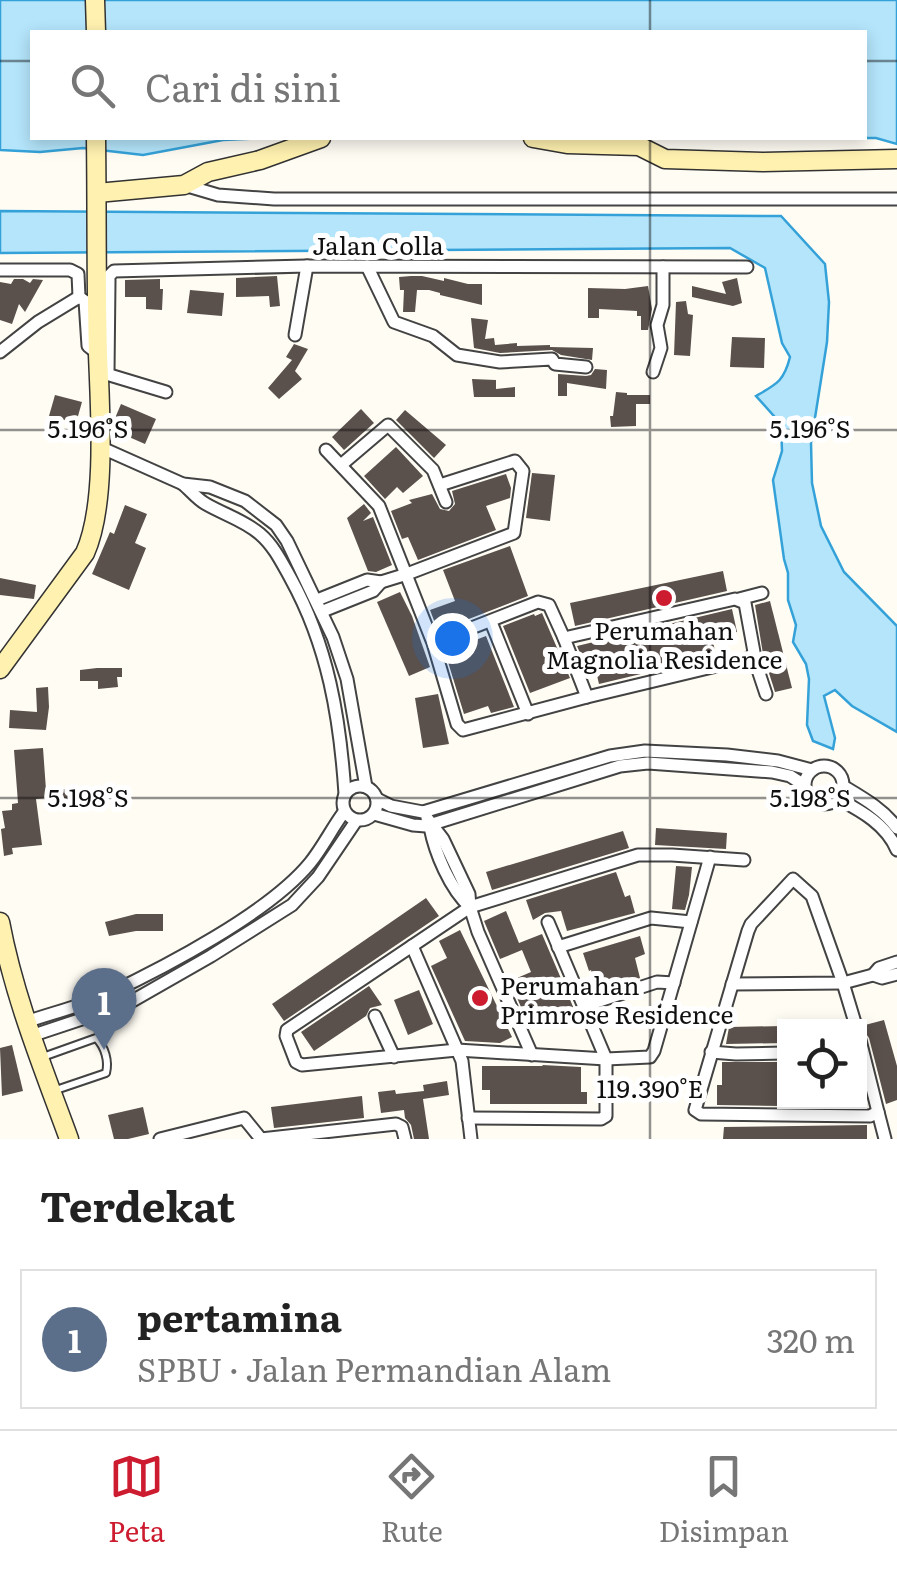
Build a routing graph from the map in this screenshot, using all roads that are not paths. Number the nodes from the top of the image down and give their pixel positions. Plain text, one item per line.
1 (96, 0) edge
2 (96, 30) edge
3 (96, 140) edge
4 (315, 140) edge
5 (545, 140) edge
6 (897, 158) edge
7 (184, 185) junction
8 (97, 197) junction
9 (897, 200) edge
10 (307, 266) junction
11 (366, 266) junction
12 (663, 267) junction
13 (747, 267) dead end
14 (0, 270) edge
15 (79, 297) junction
16 (295, 335) dead end
17 (0, 352) edge
18 (102, 367) junction
19 (586, 367) dead end
20 (652, 372) dead end
21 (166, 392) dead end
22 (100, 447) junction
23 (326, 450) dead end
24 (341, 465) junction
25 (183, 484) junction
26 (440, 485) junction
27 (446, 502) dead end
28 (407, 574) junction
29 (762, 593) dead end
30 (739, 599) junction
31 (320, 606) junction
32 (490, 622) junction
33 (564, 638) junction
34 (433, 644) junction
35 (753, 655) junction
36 (0, 669) edge
37 (766, 694) dead end
38 (588, 697) junction
39 (352, 707) junction
40 (336, 710) junction
41 (528, 714) junction
42 (812, 770) junction
43 (804, 785) junction
44 (843, 786) junction
45 (366, 787) junction
46 (345, 794) junction
47 (837, 798) junction
48 (376, 799) junction
49 (344, 812) junction
50 (424, 812) junction
51 (374, 814) junction
52 (356, 820) junction
53 (430, 824) junction
54 (897, 828) edge
55 (897, 850) edge
56 (710, 857) junction
57 (744, 860) dead end
58 (470, 907) junction
59 (0, 922) edge
60 (548, 922) dead end
61 (691, 922) junction
62 (412, 946) junction
63 (558, 947) junction
64 (897, 962) edge
65 (897, 974) edge
66 (874, 975) junction
67 (674, 983) junction
68 (843, 983) junction
69 (732, 984) junction
70 (584, 1006) junction
71 (375, 1016) dead end
72 (854, 1019) edge
73 (29, 1029) junction
74 (386, 1039) junction
75 (457, 1050) junction
76 (712, 1052) junction
77 (777, 1053) edge
78 (532, 1055) junction
79 (394, 1056) junction
80 (39, 1058) junction
81 (606, 1059) junction
82 (355, 1060) junction
83 (867, 1070) edge
84 (52, 1092) junction
85 (878, 1112) junction
86 (468, 1118) junction
87 (383, 1133) edge
88 (204, 1134) edge
89 (277, 1138) edge
90 (69, 1139) edge
91 (160, 1139) edge
92 (405, 1139) edge
93 (471, 1139) edge
94 (886, 1139) edge

1 - 2 main road
3 - 8 main road
4 - 7 main road
5 - 6 main road
7 - 8 main road
7 - 9 street
8 - 18 main road
10 - 11 street, Jalan Colla
10 - 16 street
10 - 18 street, Jalan Colla
11 - 12 street, Jalan Colla
11 - 19 street
12 - 13 street, Jalan Colla
12 - 20 street
14 - 15 street
15 - 17 street
15 - 18 street
18 - 21 street
18 - 22 main road
22 - 25 street
22 - 36 main road
23 - 24 street
24 - 26 street
24 - 28 street
25 - 31 street
25 - 40 street
26 - 27 street
26 - 28 street
28 - 31 street
28 - 34 street
29 - 30 street
30 - 33 street
30 - 35 street
31 - 39 street
32 - 33 street
32 - 34 street
32 - 41 street
33 - 38 street
34 - 41 street
35 - 37 street
35 - 38 street
38 - 41 street
39 - 40 street
39 - 45 street
40 - 46 street
42 - 43 street
42 - 44 street
42 - 50 street
43 - 47 street
43 - 53 street
44 - 47 street
44 - 54 street
45 - 46 street
45 - 48 street
46 - 49 street
47 - 55 street
48 - 50 street
48 - 51 street
49 - 52 street
49 - 73 street
50 - 53 street
51 - 52 street
51 - 53 street
52 - 73 street
53 - 58 street
56 - 57 street
56 - 58 street
56 - 61 street
58 - 62 street
58 - 78 street
59 - 73 main road
60 - 63 street
61 - 63 street
61 - 67 street
62 - 75 street
62 - 82 street
63 - 70 street
64 - 66 street
65 - 66 street
66 - 68 street
67 - 70 street
67 - 81 street
68 - 69 street
68 - 69 street
68 - 72 street
69 - 76 street
70 - 81 street
71 - 74 street
73 - 80 main road
74 - 79 street
74 - 82 street
75 - 78 street
75 - 79 street
75 - 86 street
76 - 77 street
76 - 85 street
78 - 81 street
79 - 82 street
80 - 84 main road
80 - 84 lane
81 - 86 street
83 - 85 street
84 - 90 main road
85 - 94 street
86 - 93 street
87 - 89 street
87 - 92 street
88 - 89 street
88 - 91 street

